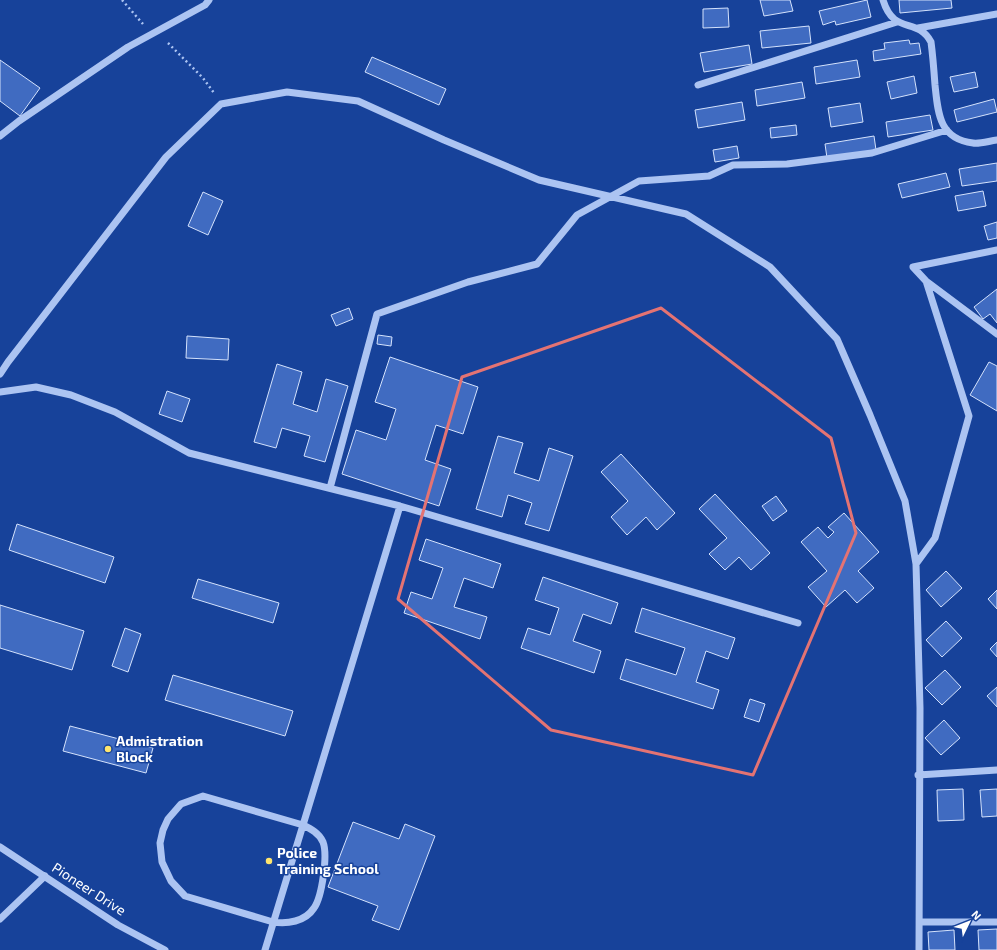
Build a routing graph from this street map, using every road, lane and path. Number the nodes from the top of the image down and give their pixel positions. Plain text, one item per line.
1 (122, 0) edge
2 (209, 0) edge
3 (883, 0) edge
4 (997, 14) edge
5 (897, 22) junction
6 (918, 28) junction
7 (155, 32) junction
8 (698, 84) dead end
9 (221, 104) junction
10 (947, 130) junction
11 (0, 136) edge
12 (997, 140) edge
13 (609, 197) junction
14 (997, 250) edge
15 (926, 281) junction
16 (997, 334) edge
17 (0, 374) edge
18 (0, 392) edge
19 (330, 488) junction
20 (400, 506) junction
21 (916, 564) junction
22 (798, 623) dead end
23 (997, 770) edge
24 (918, 775) junction
25 (303, 825) junction
26 (0, 847) edge
27 (45, 876) junction
28 (0, 920) edge
29 (273, 922) junction
30 (920, 922) junction
31 (997, 922) edge
32 (165, 950) edge
33 (265, 950) edge
34 (919, 950) edge

1 - 7 path
2 - 7 street
3 - 5 street
4 - 6 street
5 - 6 street
5 - 8 street
6 - 10 street
7 - 9 path
7 - 11 street
9 - 13 street
9 - 17 street
10 - 12 street
10 - 13 street
13 - 19 street
13 - 21 street
14 - 15 street
15 - 16 street
15 - 21 street
18 - 19 street
19 - 20 street
20 - 22 street
20 - 25 street
21 - 24 street
23 - 24 street
24 - 30 street
25 - 29 street
25 - 29 street
25 - 29 street
26 - 27 street, Pioneer Drive
27 - 28 street
27 - 32 street, Pioneer Drive
29 - 33 street
30 - 31 street
30 - 34 street

